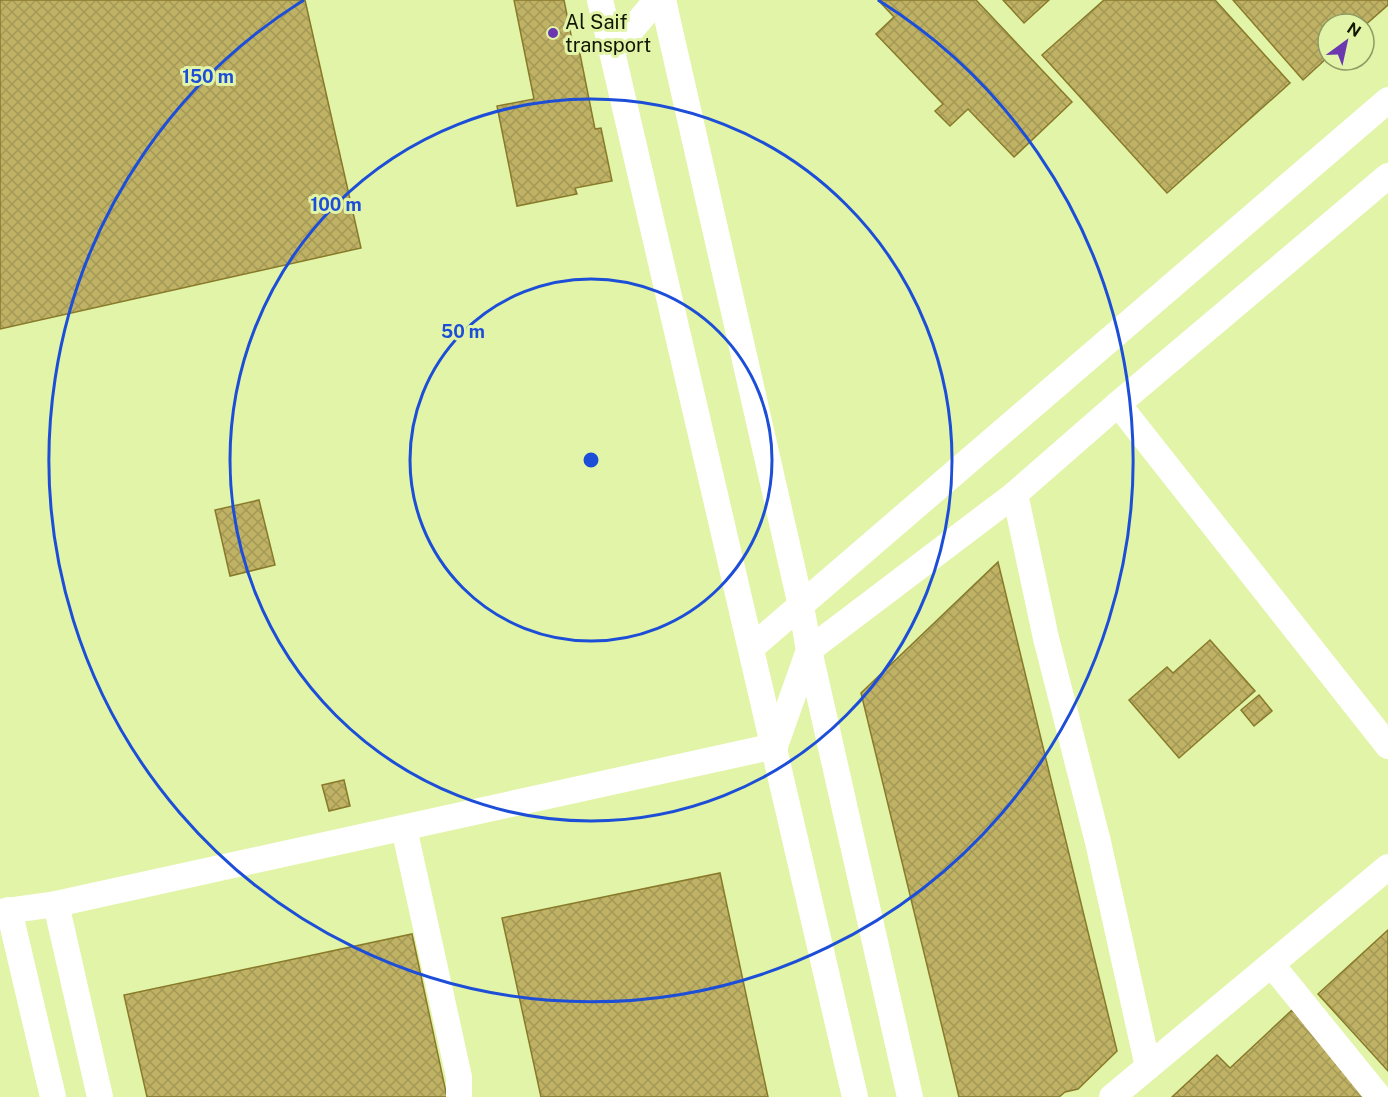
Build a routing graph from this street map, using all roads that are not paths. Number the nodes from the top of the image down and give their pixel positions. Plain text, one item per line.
1 (600, 0) edge
2 (657, 0) edge
3 (663, 0) edge
4 (612, 52) junction
5 (1388, 100) edge
6 (1388, 176) edge
7 (1118, 404) junction
8 (1015, 494) junction
9 (801, 606) junction
10 (751, 648) junction
11 (809, 650) junction
12 (775, 746) junction
13 (1388, 746) edge
14 (404, 828) junction
15 (1388, 867) edge
16 (56, 904) junction
17 (5, 911) edge
18 (1272, 965) junction
19 (1148, 1067) junction
20 (53, 1097) edge
21 (100, 1097) edge
22 (459, 1097) edge
23 (855, 1097) edge
24 (910, 1097) edge
25 (1112, 1097) edge
26 (1379, 1097) edge

1 - 4 street
2 - 4 street
3 - 9 street
4 - 10 street
5 - 9 street
6 - 7 street
7 - 8 street
7 - 13 street
8 - 11 street
8 - 19 street
9 - 10 street
9 - 11 street
10 - 12 street
11 - 12 street
11 - 24 street
12 - 14 street
12 - 23 street
14 - 16 street
14 - 22 street
15 - 18 street
16 - 17 street
16 - 21 street
17 - 20 street
18 - 19 street
18 - 26 street
19 - 25 street

